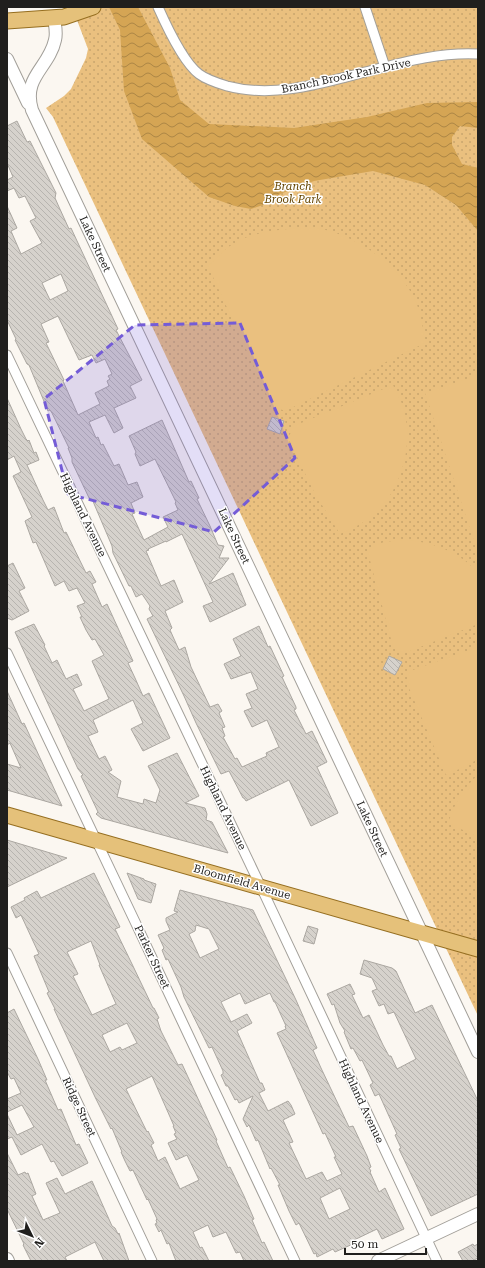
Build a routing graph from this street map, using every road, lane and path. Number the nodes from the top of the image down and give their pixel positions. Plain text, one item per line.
1 (92, 7) edge
2 (158, 7) edge
3 (365, 7) edge
4 (54, 18) junction
5 (7, 21) edge
6 (478, 54) edge
7 (7, 59) edge
8 (385, 67) junction
9 (32, 110) junction
10 (7, 355) edge
11 (7, 653) edge
12 (7, 815) edge
13 (96, 840) junction
14 (261, 887) junction
15 (421, 933) junction
16 (478, 949) edge
17 (7, 953) edge
18 (478, 1052) edge
19 (478, 1214) edge
20 (426, 1238) junction
21 (152, 1261) edge
22 (295, 1261) edge
23 (378, 1261) edge
24 (437, 1261) edge

1 - 4 main road
2 - 8 street, Branch Brook Park Drive
3 - 8 street
4 - 5 main road
4 - 9 street, Lake Street
6 - 8 street, Branch Brook Park Drive
7 - 9 street
9 - 15 street, Lake Street
10 - 14 street, Highland Avenue
11 - 13 street, Parker Street
12 - 13 main road, Bloomfield Avenue
13 - 14 main road, Bloomfield Avenue
13 - 22 street, Parker Street
14 - 15 main road, Bloomfield Avenue
14 - 20 street, Highland Avenue
15 - 16 main road, Bloomfield Avenue
15 - 18 street, Lake Street
17 - 21 street, Ridge Street
19 - 20 street
20 - 23 street
20 - 24 street, Highland Avenue

